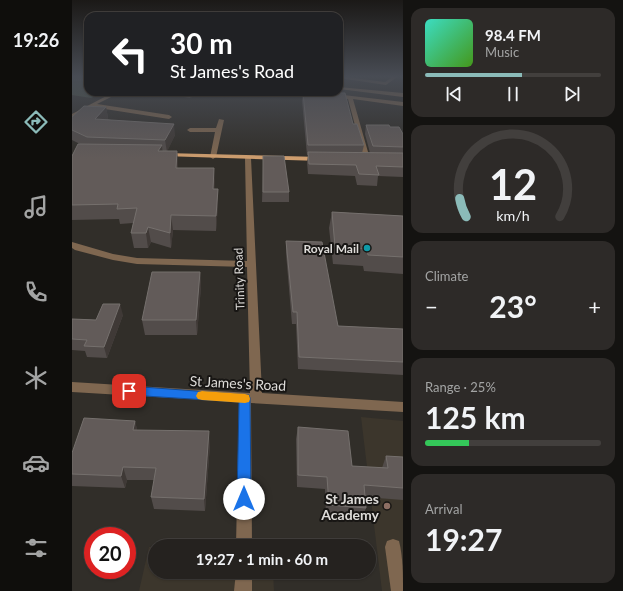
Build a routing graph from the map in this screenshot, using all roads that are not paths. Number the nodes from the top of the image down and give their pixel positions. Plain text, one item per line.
1 (94, 104) edge
2 (351, 104) edge
3 (91, 105) junction
4 (72, 116) edge
5 (169, 117) dead end
6 (221, 120) dead end
7 (190, 130) dead end
8 (219, 130) junction
9 (160, 155) edge
10 (213, 157) junction
11 (248, 158) junction
12 (327, 159) edge
13 (359, 159) edge
14 (370, 160) joint
15 (72, 245) edge
16 (252, 264) junction
17 (72, 387) edge
18 (250, 398) junction
19 (403, 407) edge
20 (244, 539) edge
21 (393, 547) dead end
22 (244, 579) edge
23 (244, 591) edge
24 (400, 591) edge

1 - 3 street
2 - 14 street
3 - 4 street
3 - 5 street
6 - 8 street
7 - 8 street
8 - 10 street
9 - 10 main road
10 - 11 main road
11 - 12 main road
11 - 16 street, Trinity Road
13 - 14 main road
15 - 16 street
16 - 18 street, Trinity Road
17 - 18 street, St James's Road
18 - 19 street, St James's Road
18 - 20 street, Trinity Road
21 - 24 street
22 - 23 street

